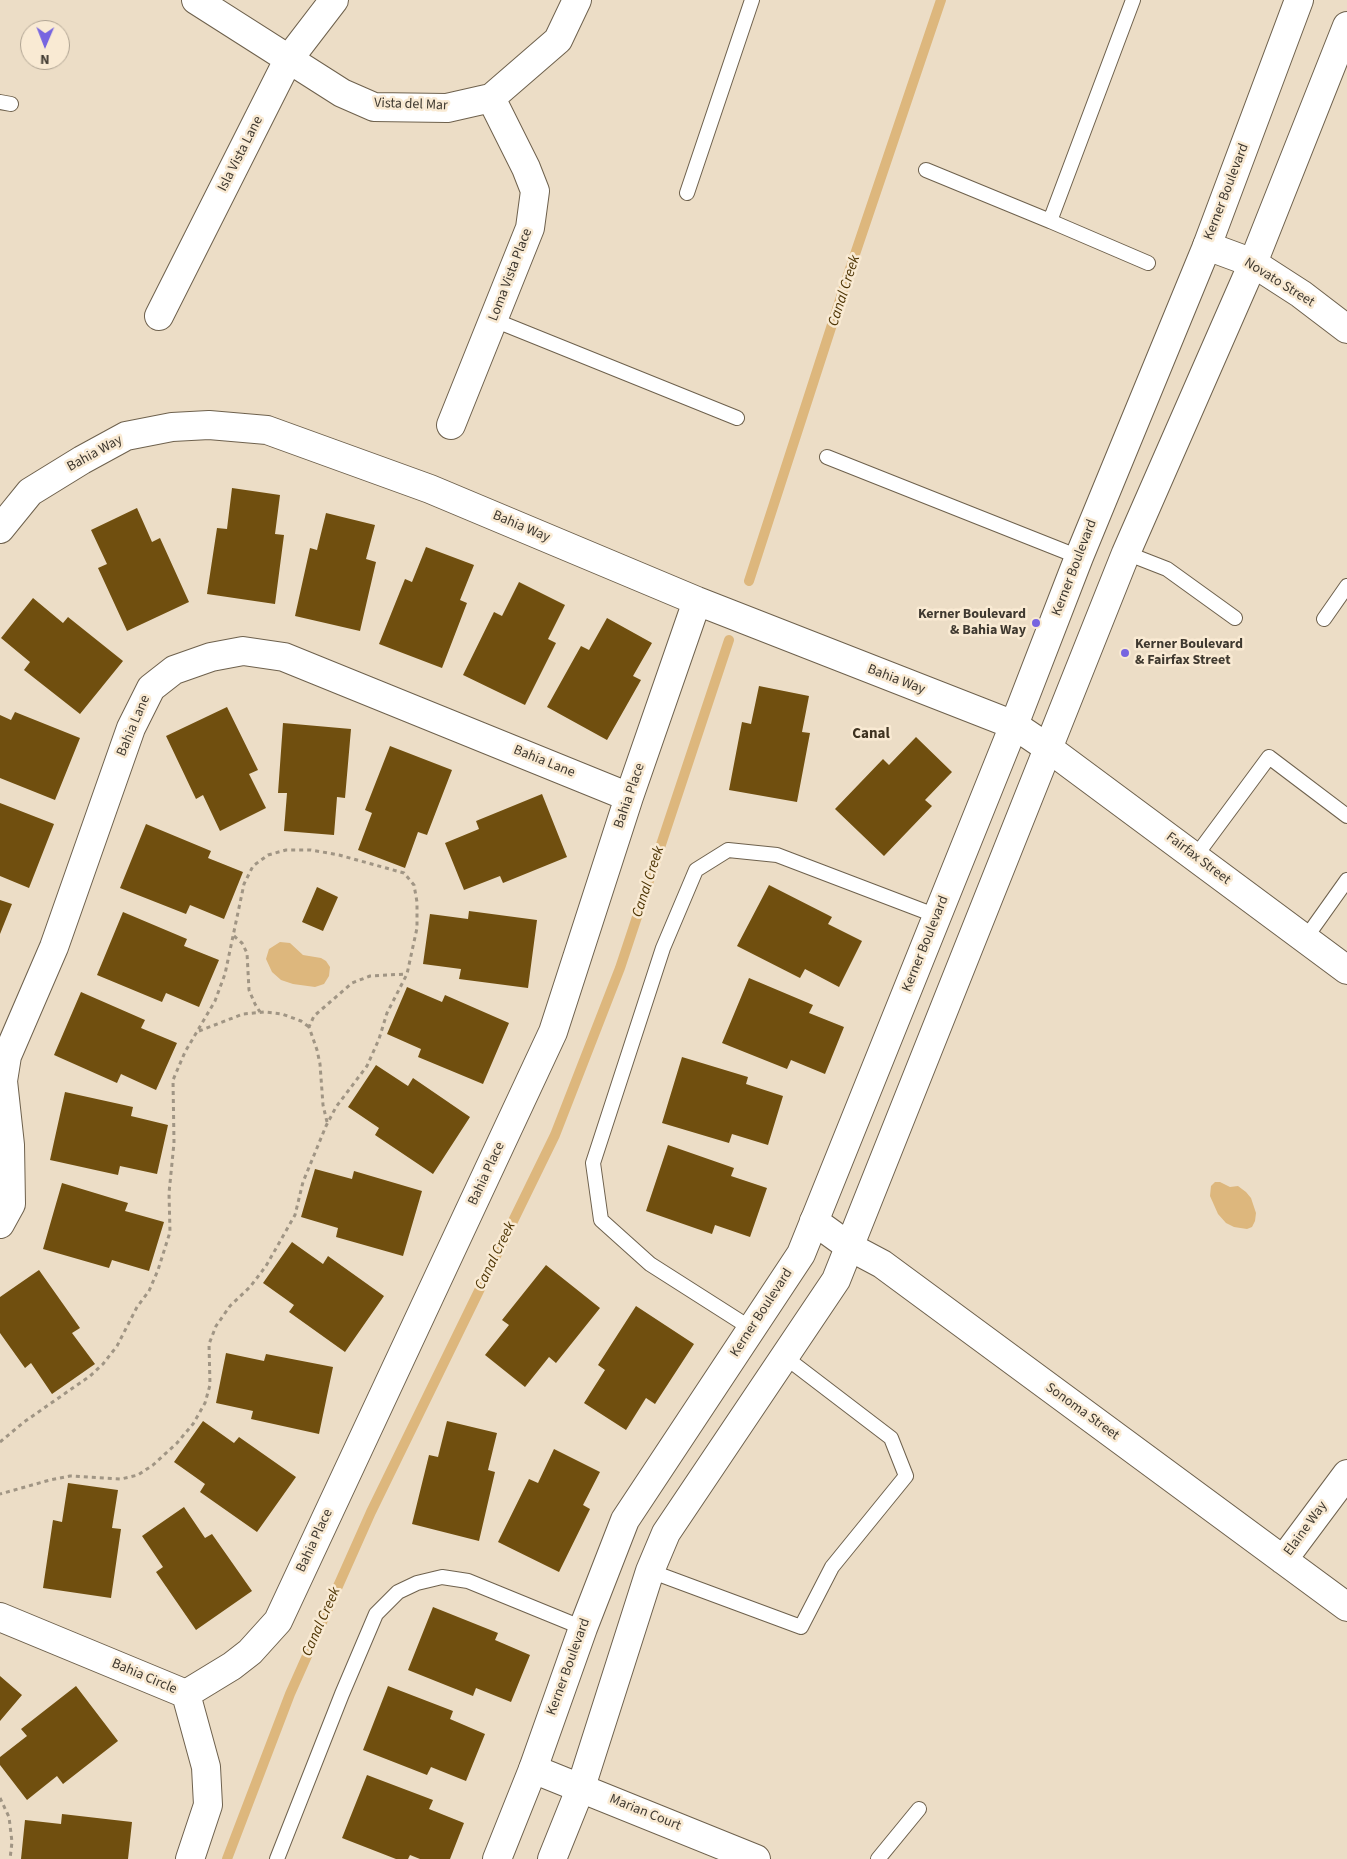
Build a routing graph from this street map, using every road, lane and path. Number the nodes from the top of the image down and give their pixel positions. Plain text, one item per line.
1 (196, 0) edge
2 (334, 0) edge
3 (577, 0) edge
4 (752, 0) edge
5 (1133, 0) edge
6 (1299, 0) edge
7 (1347, 26) edge
8 (288, 60) junction
9 (492, 98) junction
10 (926, 170) dead end
11 (687, 193) dead end
12 (1050, 221) junction
13 (1207, 246) junction
14 (1148, 263) dead end
15 (1253, 264) junction
16 (159, 316) dead end
17 (494, 320) junction
18 (1347, 328) edge
19 (738, 418) dead end
20 (451, 425) dead end
21 (827, 457) dead end
22 (0, 529) edge
23 (1126, 553) junction
24 (1079, 556) junction
25 (1347, 586) edge
26 (697, 600) junction
27 (1235, 618) dead end
28 (1324, 619) dead end
29 (1014, 725) junction
30 (1048, 748) junction
31 (629, 797) junction
32 (1347, 816) edge
33 (1195, 857) junction
34 (1347, 880) edge
35 (937, 916) junction
36 (234, 936) junction
37 (1305, 939) junction
38 (1347, 970) edge
39 (407, 974) junction
40 (260, 1012) junction
41 (309, 1027) junction
42 (198, 1032) junction
43 (327, 1122) junction
44 (814, 1221) junction
45 (0, 1224) edge
46 (850, 1247) junction
47 (752, 1329) junction
48 (784, 1357) junction
49 (0, 1442) edge
50 (1347, 1474) edge
51 (0, 1494) edge
52 (1283, 1560) junction
53 (650, 1571) junction
54 (1347, 1607) edge
55 (0, 1617) edge
56 (583, 1628) junction
57 (186, 1694) junction
58 (532, 1769) junction
59 (581, 1787) junction
60 (0, 1798) edge
61 (919, 1809) dead end
62 (10, 1859) edge
63 (190, 1859) edge
64 (278, 1859) edge
65 (497, 1859) edge
66 (552, 1859) edge
67 (756, 1859) edge
68 (878, 1859) edge

1 - 8 street, Vista del Mar
2 - 8 street, Isla Vista Lane
3 - 9 street, Vista del Mar
4 - 11 lane
5 - 12 lane
6 - 13 street, Kerner Boulevard
7 - 15 street
8 - 9 street, Vista del Mar
8 - 16 street, Isla Vista Lane
9 - 17 street, Loma Vista Place
10 - 12 lane
12 - 14 lane
13 - 15 street, Novato Street
13 - 24 street, Kerner Boulevard
15 - 18 street, Novato Street
15 - 23 street
17 - 19 lane
17 - 20 street, Loma Vista Place
21 - 24 lane
22 - 26 street, Bahia Way
23 - 27 lane
23 - 30 street
24 - 29 street, Kerner Boulevard
25 - 28 lane
26 - 29 street, Bahia Way
26 - 31 street, Bahia Place
29 - 30 street, Bahia Way
29 - 35 street, Kerner Boulevard
30 - 33 street, Fairfax Street
30 - 46 street
31 - 45 street, Bahia Lane
31 - 57 street, Bahia Place
32 - 33 lane
33 - 37 street, Fairfax Street
34 - 37 lane
35 - 44 street, Kerner Boulevard
35 - 47 lane
36 - 39 path
36 - 40 path
36 - 42 path
37 - 38 street, Fairfax Street
39 - 41 path
39 - 43 path
40 - 41 path
40 - 42 path
41 - 43 path
42 - 49 path
43 - 51 path
44 - 46 street, Sonoma Street
44 - 47 street, Kerner Boulevard
46 - 48 street
46 - 52 street, Sonoma Street
47 - 56 street, Kerner Boulevard
48 - 53 street
48 - 53 lane
50 - 52 street, Elaine Way
52 - 54 street, Sonoma Street
53 - 59 street
55 - 57 street, Bahia Circle
56 - 58 street, Kerner Boulevard
56 - 64 lane
57 - 63 street, Bahia Circle
58 - 59 street, Marian Court
58 - 65 street, Kerner Boulevard
59 - 66 street
59 - 67 street, Marian Court
60 - 62 path
61 - 68 lane

